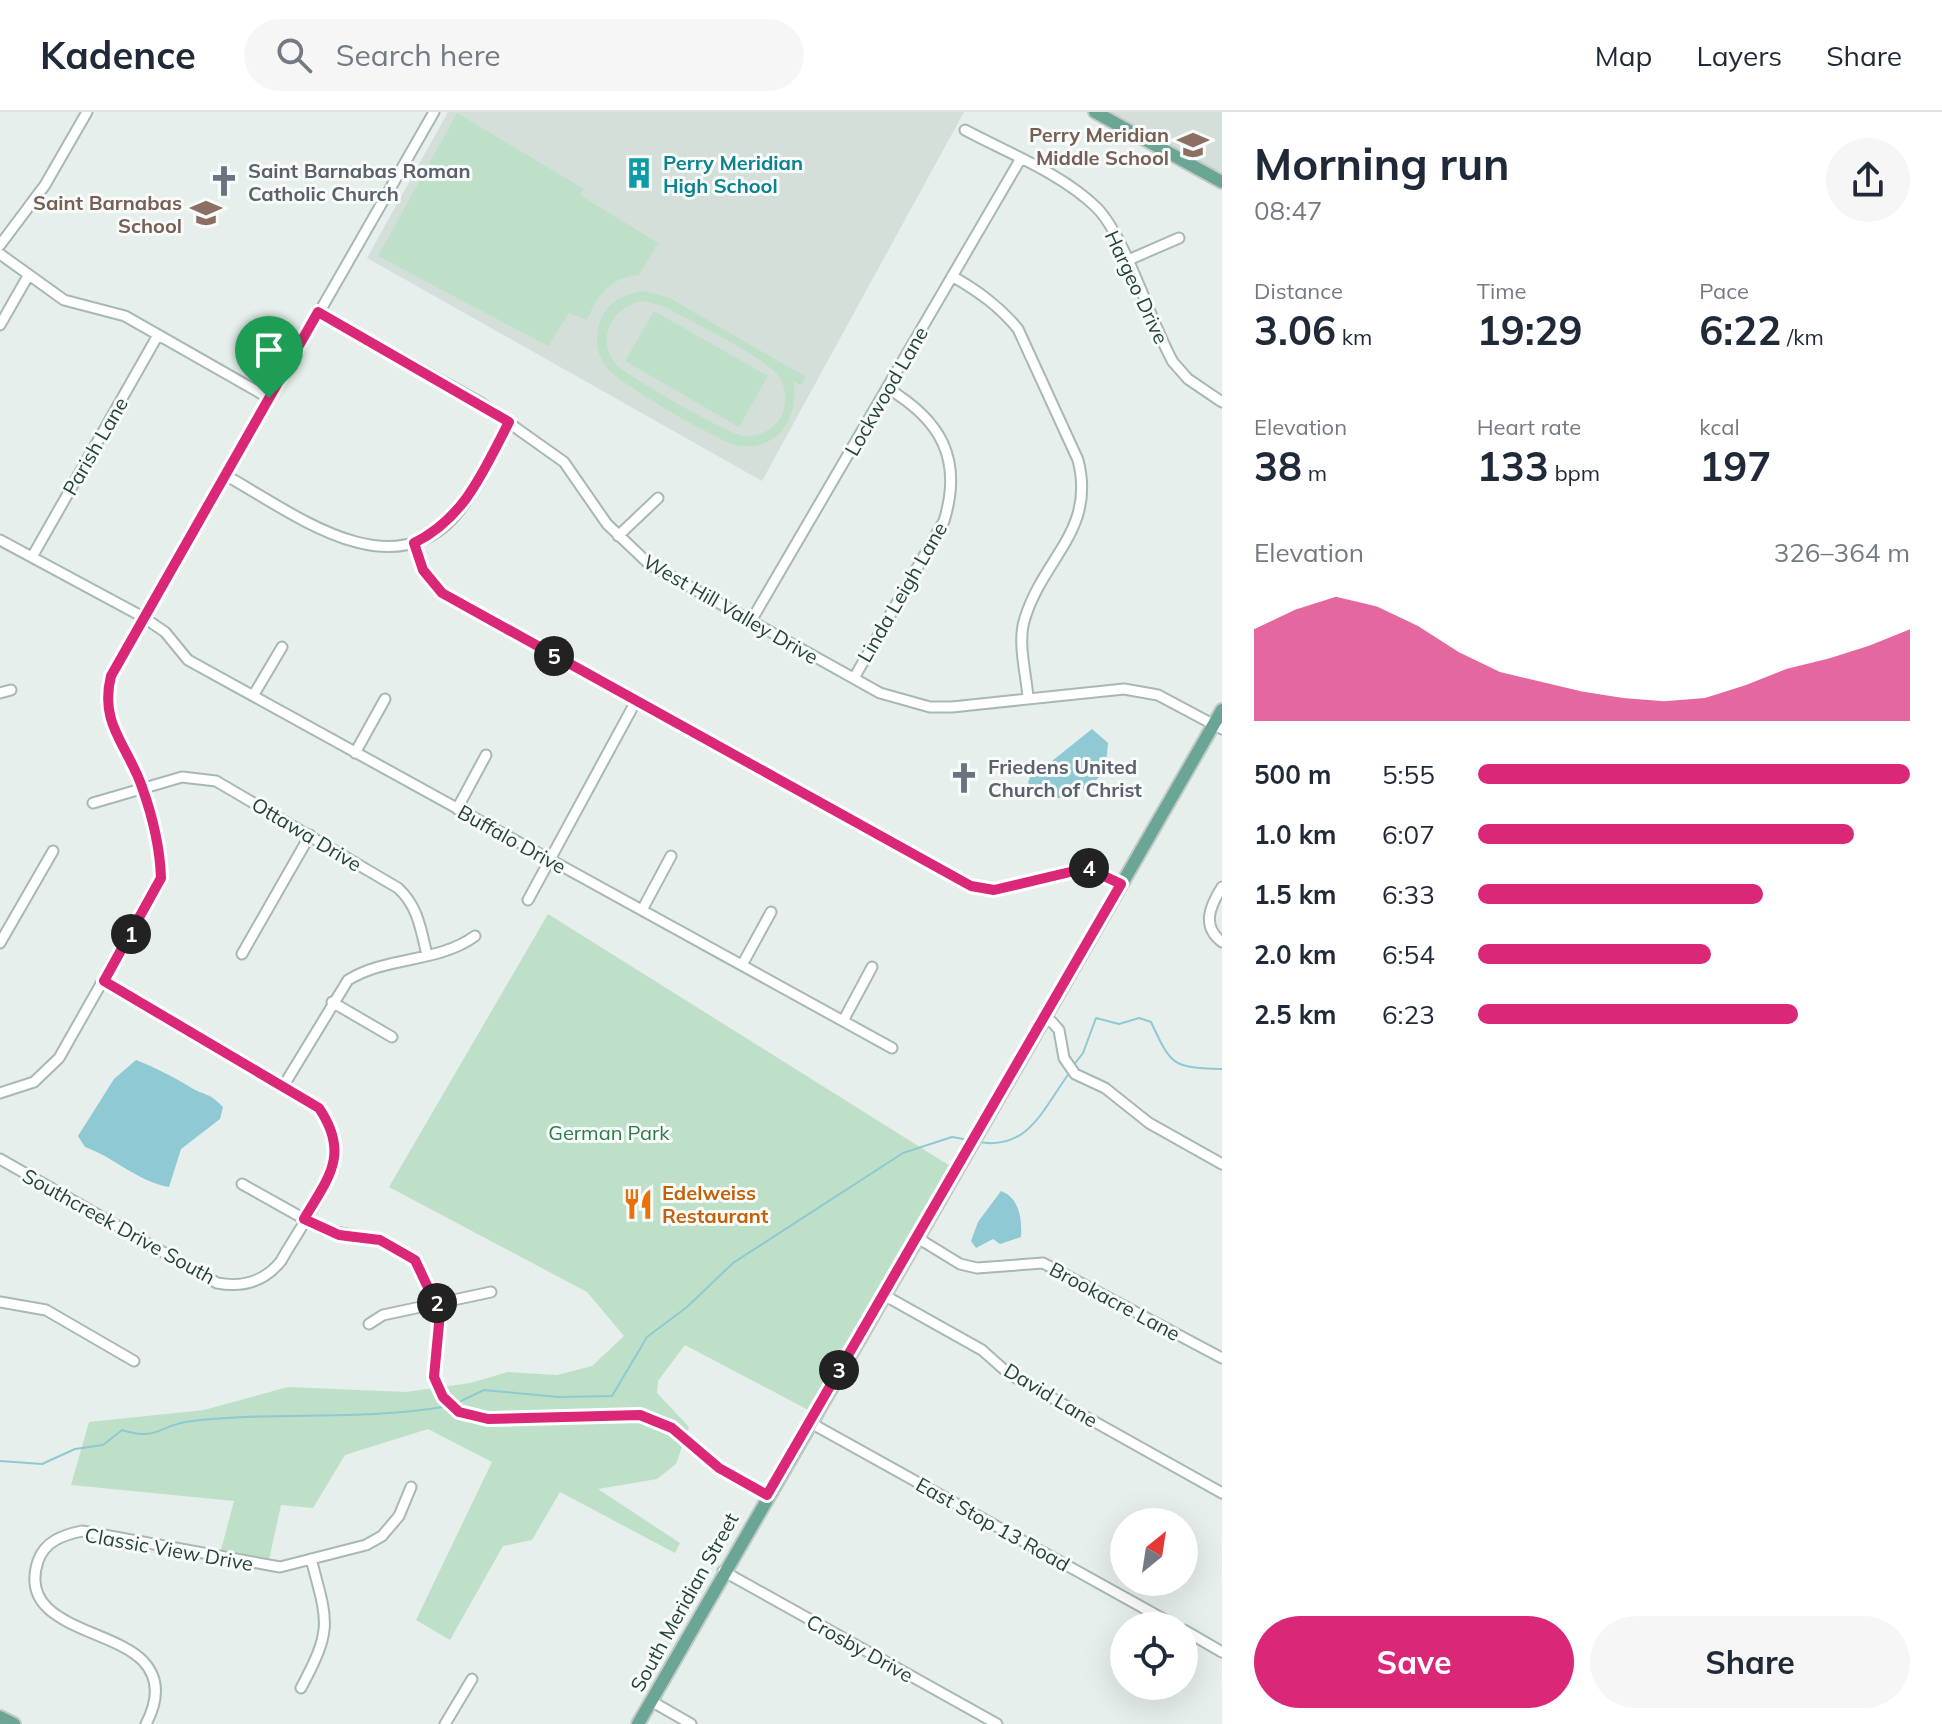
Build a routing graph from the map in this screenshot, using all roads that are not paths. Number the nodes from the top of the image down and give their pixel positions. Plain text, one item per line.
1 (87, 112) edge
2 (434, 112) edge
3 (1095, 112) edge
4 (965, 130) dead end
5 (1020, 160) junction
6 (1222, 182) edge
7 (1179, 238) dead end
8 (0, 245) edge
9 (0, 254) edge
10 (1126, 261) junction
11 (28, 276) junction
12 (952, 276) junction
13 (318, 312) junction
14 (0, 325) edge
15 (158, 335) junction
16 (887, 388) junction
17 (269, 398) junction
18 (1222, 402) edge
19 (509, 422) junction
20 (225, 475) junction
21 (658, 498) dead end
22 (618, 536) junction
23 (0, 540) edge
24 (414, 543) junction
25 (32, 557) junction
26 (143, 617) junction
27 (751, 621) junction
28 (282, 647) dead end
29 (854, 678) junction
30 (253, 696) junction
31 (1028, 697) junction
32 (385, 699) dead end
33 (636, 701) junction
34 (1222, 710) edge
35 (1218, 727) edge
36 (355, 753) junction
37 (486, 755) dead end
38 (142, 788) junction
39 (93, 803) dead end
40 (457, 809) junction
41 (310, 835) junction
42 (53, 851) dead end
43 (671, 856) dead end
44 (550, 860) junction
45 (1121, 884) junction
46 (1222, 887) edge
47 (528, 900) dead end
48 (642, 910) junction
49 (771, 912) dead end
50 (475, 936) dead end
51 (1222, 942) edge
52 (0, 943) edge
53 (242, 954) dead end
54 (427, 955) junction
55 (742, 965) junction
56 (872, 967) dead end
57 (104, 981) junction
58 (332, 1002) junction
59 (1042, 1019) junction
60 (843, 1021) junction
61 (392, 1037) dead end
62 (892, 1048) dead end
63 (284, 1085) junction
64 (0, 1093) edge
65 (0, 1159) edge
66 (1222, 1164) edge
67 (242, 1184) dead end
68 (304, 1219) junction
69 (916, 1237) junction
70 (491, 1292) dead end
71 (882, 1294) junction
72 (0, 1302) edge
73 (437, 1302) junction
74 (369, 1324) dead end
75 (1222, 1358) edge
76 (134, 1361) dead end
77 (809, 1422) junction
78 (411, 1487) dead end
79 (1222, 1493) edge
80 (767, 1495) junction
81 (311, 1559) junction
82 (723, 1571) junction
83 (1151, 1612) edge
84 (1198, 1638) edge
85 (1222, 1652) edge
86 (472, 1679) dead end
87 (301, 1688) dead end
88 (651, 1701) junction
89 (0, 1717) edge
90 (14, 1724) edge
91 (146, 1724) edge
92 (445, 1724) edge
93 (638, 1724) edge
94 (691, 1724) edge
95 (997, 1724) edge

1 - 8 street
2 - 13 street
3 - 6 main road
4 - 5 street, Hargeo Drive
5 - 10 street, Hargeo Drive
5 - 12 street, Lockwood Lane
7 - 10 street
9 - 11 street
10 - 18 street, Hargeo Drive
11 - 14 street
11 - 15 street
12 - 16 street, Lockwood Lane
12 - 31 street
13 - 17 street
13 - 19 street, West Hill Valley Drive
15 - 17 street
15 - 25 street, Parish Lane
16 - 27 street, Lockwood Lane
16 - 29 street, Linda Leigh Lane
17 - 20 street
19 - 22 street, West Hill Valley Drive
19 - 24 street
20 - 24 street
20 - 26 street
21 - 22 street
22 - 27 street, West Hill Valley Drive
23 - 25 street, Buffalo Drive
24 - 33 street
25 - 26 street, Buffalo Drive
26 - 30 street, Buffalo Drive
26 - 38 street
27 - 29 street, West Hill Valley Drive
28 - 30 street
29 - 31 street, West Hill Valley Drive
30 - 36 street, Buffalo Drive
31 - 35 street, West Hill Valley Drive
32 - 36 street
33 - 44 street
33 - 45 street
34 - 35 main road, South Meridian Street
35 - 45 main road, South Meridian Street
36 - 40 street, Buffalo Drive
37 - 40 street
38 - 39 street, Ottawa Drive
38 - 41 street, Ottawa Drive
38 - 57 street
40 - 44 street, Buffalo Drive
41 - 53 street
41 - 54 street, Ottawa Drive
42 - 52 street
43 - 48 street
44 - 47 street
44 - 48 street, Buffalo Drive
45 - 59 main road, South Meridian Street
46 - 51 street
48 - 55 street, Buffalo Drive
49 - 55 street
50 - 54 street
54 - 58 street
55 - 60 street, Buffalo Drive
56 - 60 street
57 - 63 street, Southcreek Drive South
57 - 64 street
58 - 61 street
58 - 63 street
59 - 66 street
59 - 69 main road, South Meridian Street
60 - 62 street, Buffalo Drive
63 - 68 street, Southcreek Drive South
65 - 68 street, Southcreek Drive South
67 - 68 street
68 - 73 street
69 - 71 main road, South Meridian Street
69 - 75 street, Brookacre Lane
70 - 73 street
71 - 77 main road, South Meridian Street
71 - 79 street, David Lane
72 - 76 street
73 - 74 street
73 - 80 street
77 - 80 main road, South Meridian Street
77 - 83 street, East Stop 13 Road
78 - 81 street, Classic View Drive
80 - 82 main road, South Meridian Street
81 - 87 street
81 - 91 street, Classic View Drive
82 - 88 main road, South Meridian Street
82 - 95 street, Crosby Drive
84 - 85 street
86 - 92 street
88 - 93 main road, South Meridian Street
88 - 94 street
89 - 90 main road

